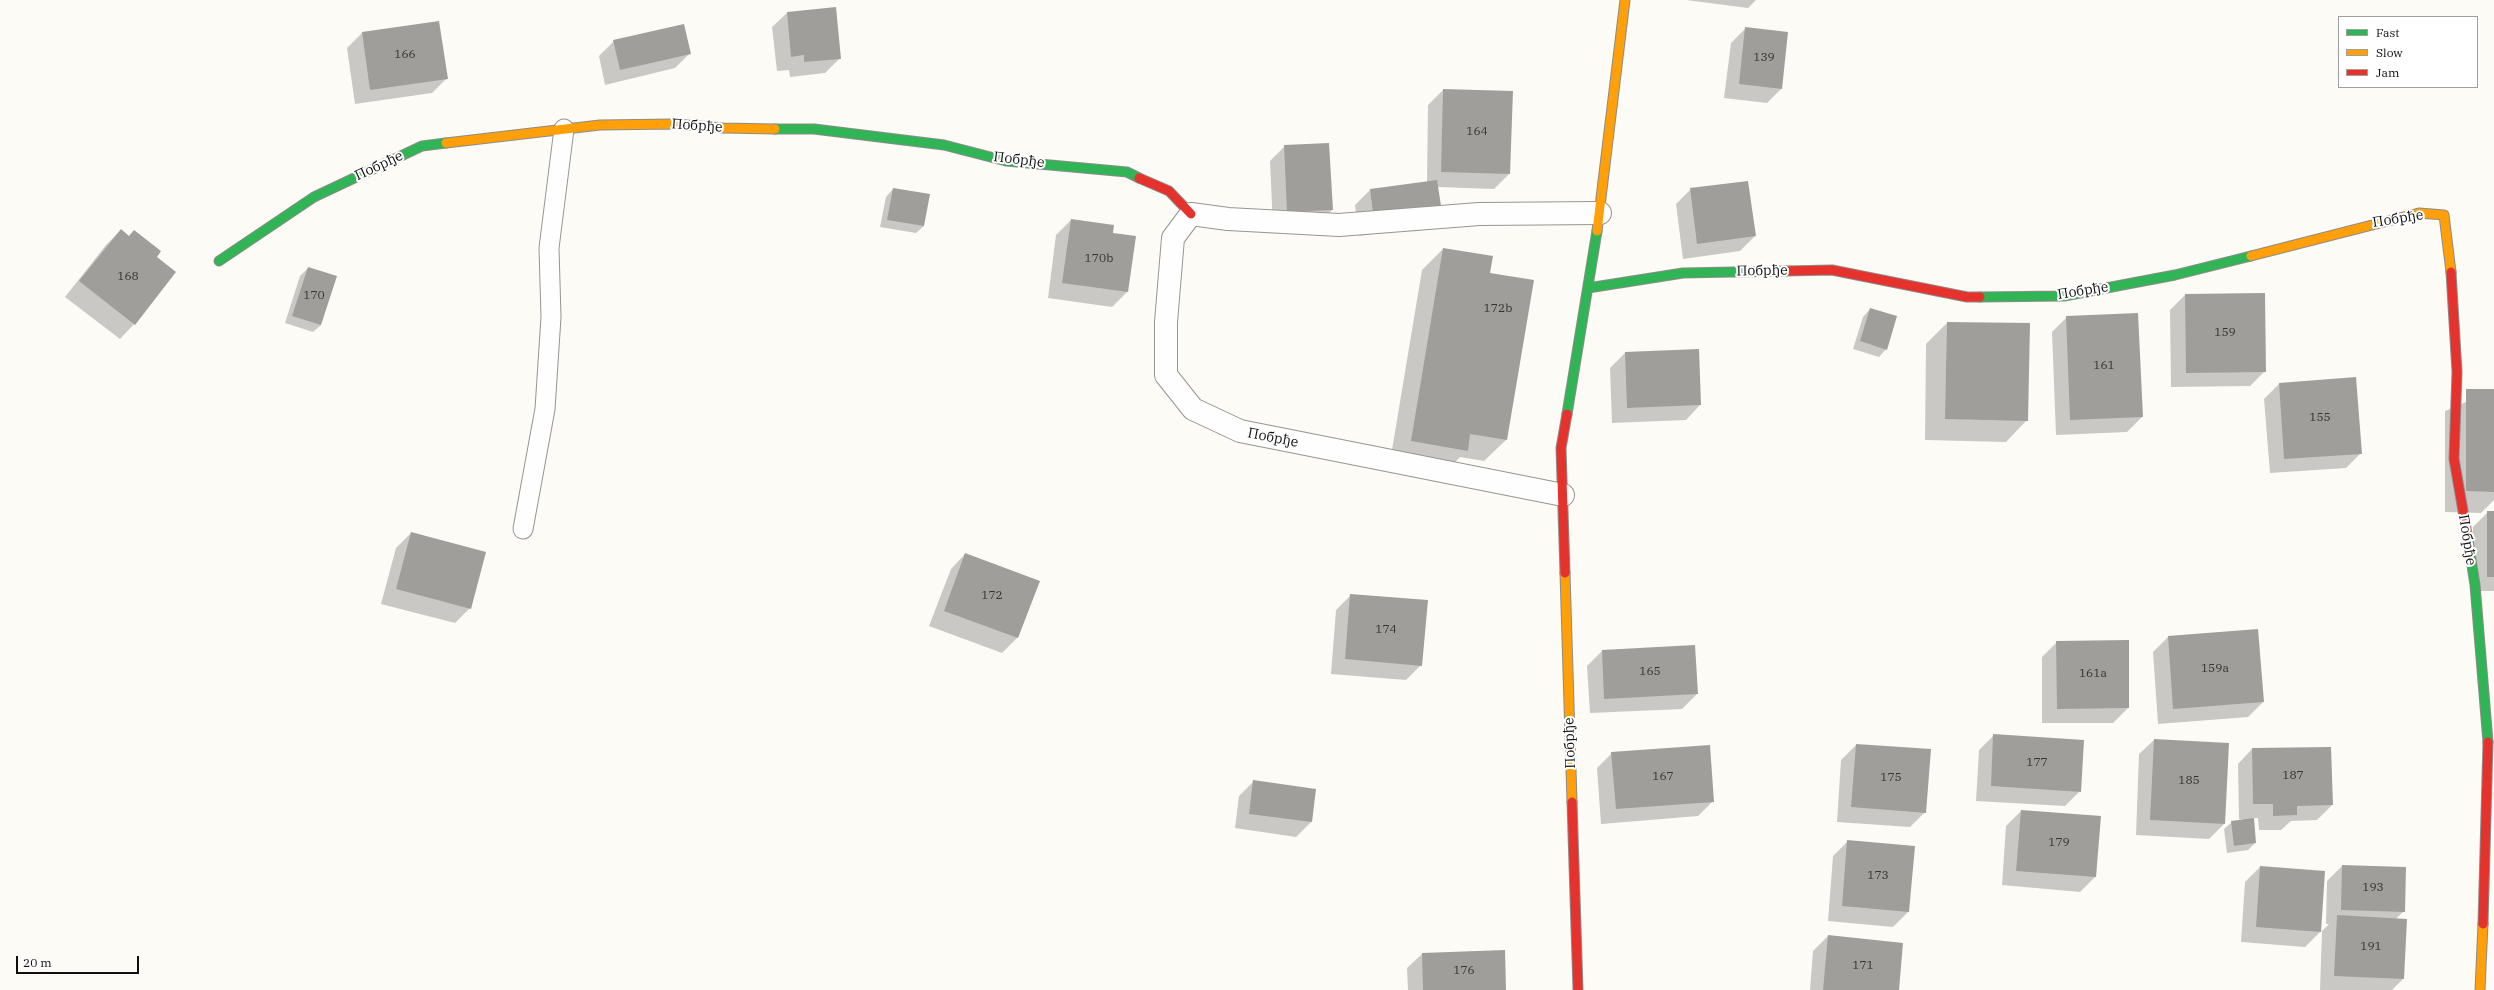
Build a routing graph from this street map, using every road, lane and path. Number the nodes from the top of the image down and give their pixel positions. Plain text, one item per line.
1 (1625, 0) edge
2 (564, 129) junction
3 (1600, 213) junction
4 (1191, 214) junction
5 (219, 261) dead end
6 (1588, 288) junction
7 (1563, 495) junction
8 (523, 529) dead end
9 (1578, 990) edge
10 (2480, 990) edge

1 - 3 street, Побрђе
2 - 4 street, Побрђе
2 - 5 street, Побрђе
2 - 8 lane
3 - 4 street
3 - 6 street, Побрђе
4 - 7 street, Побрђе
6 - 7 street, Побрђе
6 - 10 street, Побрђе
7 - 9 street, Побрђе

